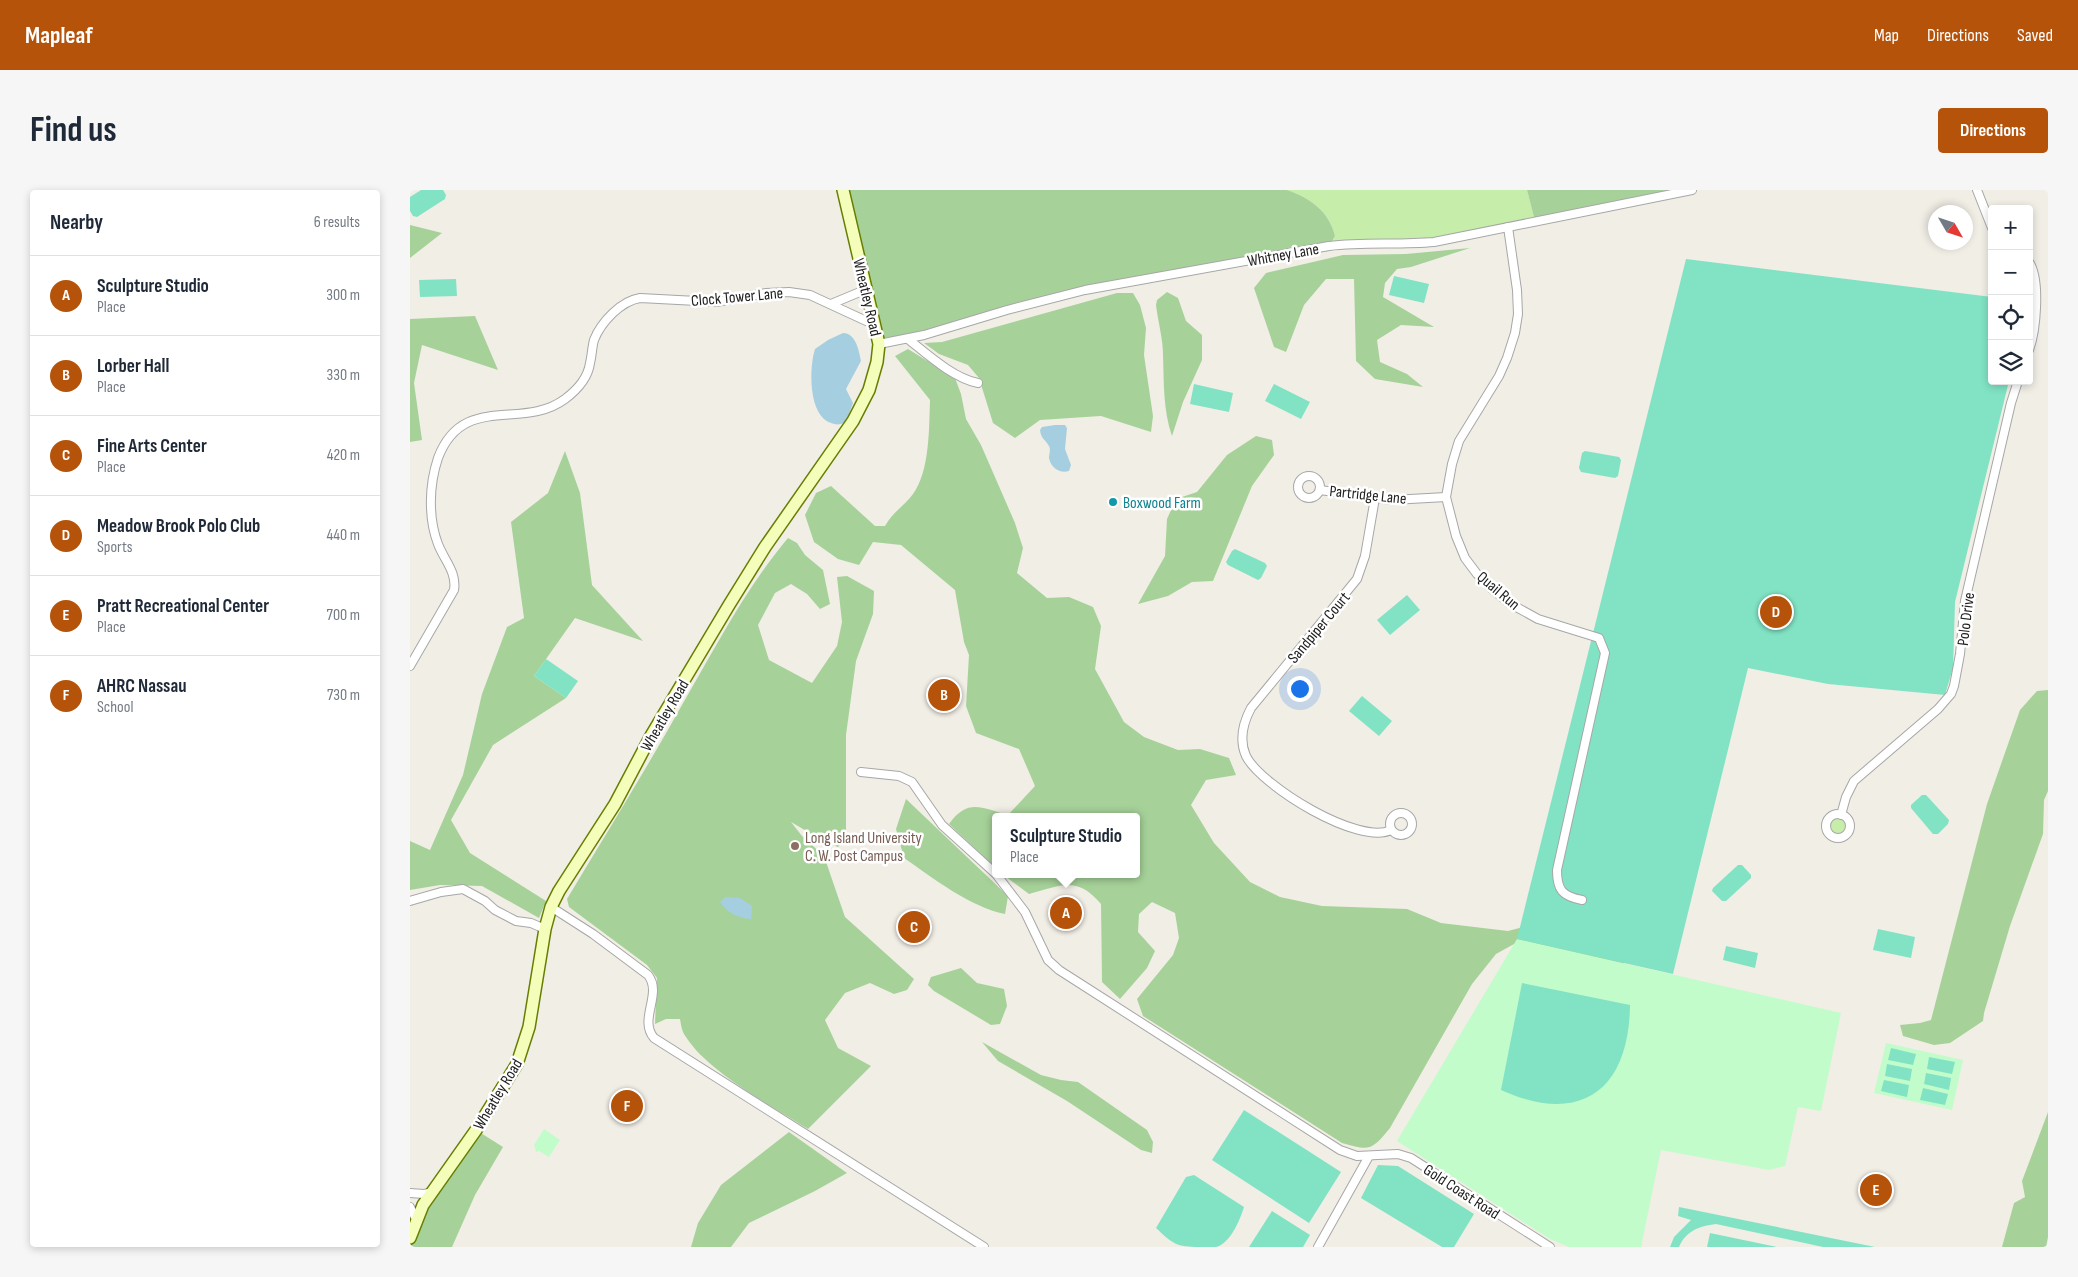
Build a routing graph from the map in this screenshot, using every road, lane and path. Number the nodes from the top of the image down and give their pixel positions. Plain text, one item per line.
1 (842, 190) edge
2 (1692, 190) edge
3 (1977, 190) edge
4 (1988, 218) edge
5 (1508, 228) junction
6 (2033, 269) edge
7 (867, 289) junction
8 (831, 304) junction
9 (876, 325) junction
10 (908, 339) junction
11 (2033, 340) edge
12 (879, 344) junction
13 (978, 383) dead end
14 (2017, 385) edge
15 (1320, 490) dead end
16 (1446, 497) junction
17 (1375, 498) junction
18 (410, 666) edge
19 (861, 772) dead end
20 (1841, 814) dead end
21 (1391, 830) dead end
22 (992, 870) edge
23 (999, 878) edge
24 (1582, 900) dead end
25 (410, 901) edge
26 (551, 907) junction
27 (545, 929) junction
28 (1369, 1156) junction
29 (433, 1192) junction
30 (410, 1194) edge
31 (410, 1207) edge
32 (416, 1219) junction
33 (410, 1238) edge
34 (984, 1247) edge
35 (1318, 1247) edge
36 (1550, 1247) edge

1 - 7 main road, Wheatley Road
2 - 5 street, Whitney Lane
3 - 4 street
5 - 10 street, Whitney Lane
5 - 16 street, Quail Run
6 - 11 street
7 - 8 street
7 - 9 main road, Wheatley Road
8 - 9 street, Clock Tower Lane
8 - 18 street, Clock Tower Lane
9 - 12 main road, Wheatley Road
10 - 12 street, Whitney Lane
10 - 13 street
12 - 26 main road, Wheatley Road
14 - 20 street, Polo Drive
15 - 17 street, Partridge Lane
16 - 17 street, Partridge Lane
16 - 24 street, Quail Run
17 - 21 street, Sandpiper Court
19 - 22 street, Gold Coast Road
23 - 28 street, Gold Coast Road
25 - 27 street
26 - 27 main road, Wheatley Road
26 - 34 street
27 - 29 main road, Wheatley Road
28 - 35 street
28 - 36 street, Gold Coast Road
29 - 30 street
29 - 32 main road, Wheatley Road
31 - 32 street
32 - 33 main road, Wheatley Road

